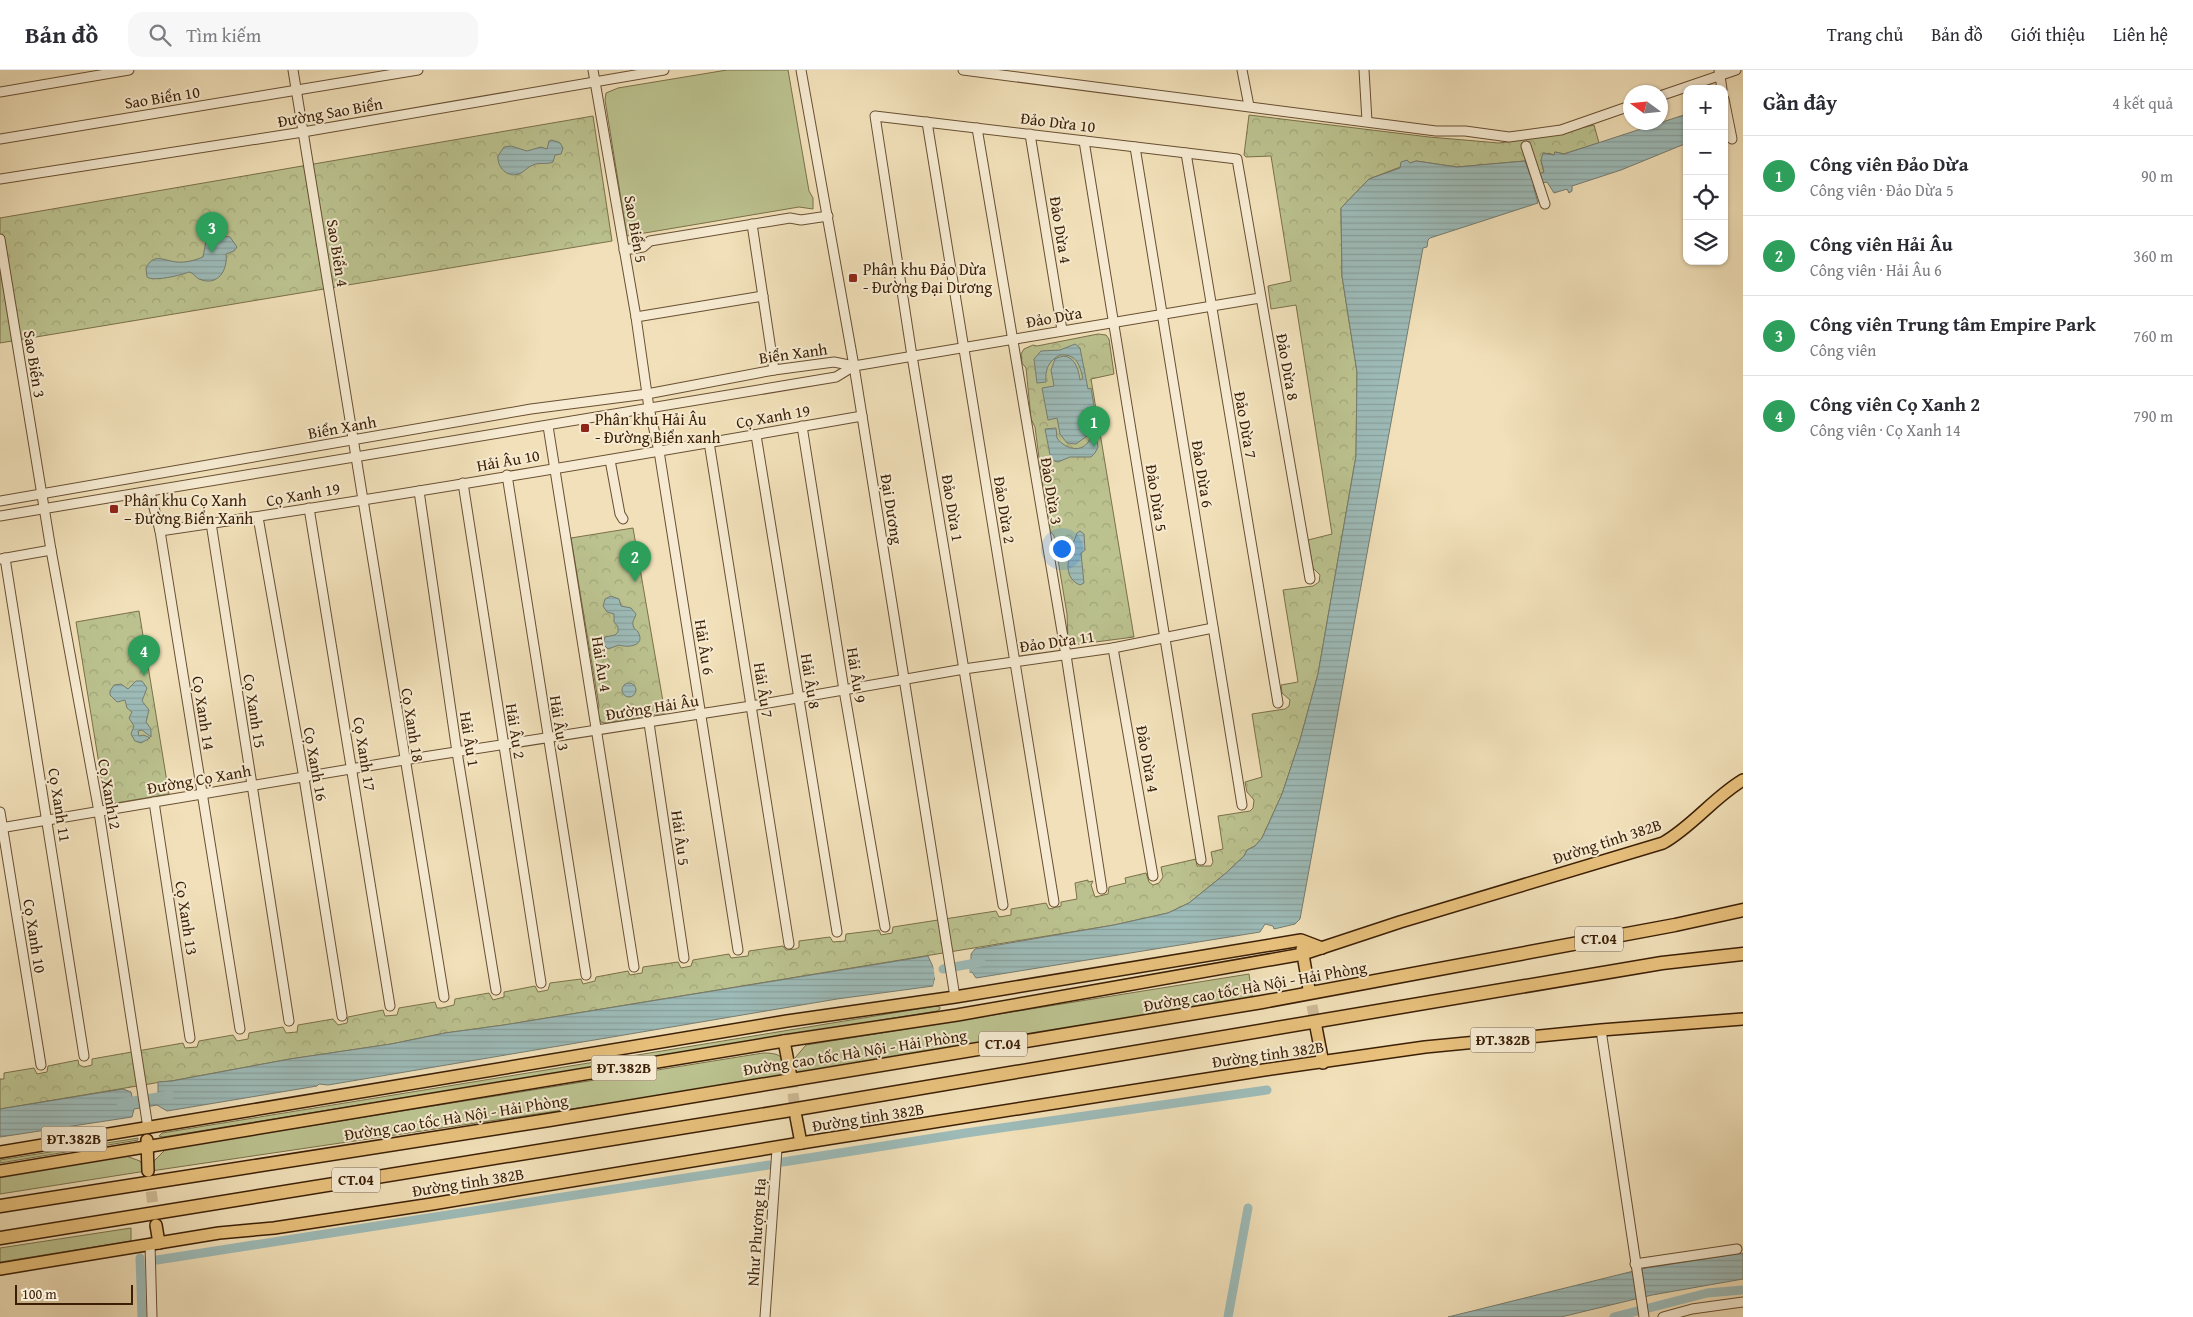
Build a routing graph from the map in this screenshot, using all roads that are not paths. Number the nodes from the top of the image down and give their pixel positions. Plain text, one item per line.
1 (129, 70) edge
2 (293, 70) edge
3 (418, 70) edge
4 (593, 70) edge
5 (664, 70) edge
6 (801, 70) edge
7 (963, 70) edge
8 (1242, 70) edge
9 (1364, 70) edge
10 (1736, 70) edge
11 (1719, 73) edge
12 (595, 82) junction
13 (296, 90) junction
14 (0, 92) edge
15 (1668, 93) edge
16 (1249, 106) junction
17 (1623, 108) edge
18 (875, 116) joint
19 (1728, 119) edge
20 (1367, 121) junction
21 (927, 122) junction
22 (977, 128) junction
23 (302, 132) junction
24 (1030, 134) junction
25 (0, 139) edge
26 (1732, 139) dead end
27 (1084, 141) junction
28 (1526, 146) dead end
29 (1135, 147) junction
30 (1186, 153) junction
31 (1238, 159) joint
32 (0, 179) edge
33 (1545, 204) dead end
34 (828, 216) junction
35 (752, 224) junction
36 (0, 239) edge
37 (624, 250) junction
38 (763, 296) junction
39 (1260, 298) junction
40 (1211, 306) junction
41 (1162, 314) junction
42 (636, 317) junction
43 (1113, 322) junction
44 (1062, 330) junction
45 (1012, 339) junction
46 (964, 347) junction
47 (912, 356) junction
48 (854, 366) junction
49 (774, 370) junction
50 (648, 394) junction
51 (650, 408) junction
52 (862, 416) junction
53 (548, 426) junction
54 (802, 426) junction
55 (756, 435) junction
56 (353, 441) junction
57 (709, 442) junction
58 (659, 451) junction
59 (356, 458) junction
60 (610, 460) junction
61 (554, 468) junction
62 (507, 475) junction
63 (463, 483) junction
64 (419, 491) junction
65 (150, 492) junction
66 (41, 494) junction
67 (362, 499) junction
68 (0, 501) edge
69 (309, 508) junction
70 (44, 510) junction
71 (0, 516) edge
72 (258, 517) junction
73 (623, 519) dead end
74 (211, 523) junction
75 (160, 531) junction
76 (51, 550) junction
77 (2, 559) edge
78 (1310, 579) dead end
79 (1213, 628) junction
80 (1164, 639) junction
81 (1113, 648) junction
82 (1066, 655) junction
83 (1014, 662) junction
84 (964, 668) junction
85 (905, 678) junction
86 (844, 690) junction
87 (798, 696) junction
88 (1278, 702) dead end
89 (751, 706) junction
90 (701, 714) junction
91 (649, 722) junction
92 (597, 731) junction
93 (547, 738) junction
94 (502, 746) junction
95 (456, 752) junction
96 (404, 760) junction
97 (353, 770) junction
98 (304, 778) junction
99 (1743, 780) edge
100 (251, 785) junction
101 (201, 794) junction
102 (154, 802) junction
103 (1242, 805) dead end
104 (0, 812) edge
105 (99, 812) junction
106 (47, 820) junction
107 (1, 828) edge
108 (1201, 860) dead end
109 (1154, 876) dead end
110 (1102, 889) dead end
111 (1054, 902) dead end
112 (1003, 905) dead end
113 (1743, 910) edge
114 (885, 927) dead end
115 (837, 932) dead end
116 (1301, 940) junction
117 (789, 944) dead end
118 (1322, 948) junction
119 (738, 950) dead end
120 (1302, 954) junction
121 (1743, 954) edge
122 (684, 958) dead end
123 (634, 967) dead end
124 (586, 975) dead end
125 (541, 983) dead end
126 (1309, 989) tunnel mouth
127 (496, 990) dead end
128 (444, 997) dead end
129 (954, 997) junction
130 (390, 1006) dead end
131 (957, 1015) junction
132 (342, 1016) dead end
133 (1743, 1019) edge
134 (289, 1021) dead end
135 (1316, 1027) tunnel mouth
136 (240, 1028) dead end
137 (1600, 1030) junction
138 (190, 1038) dead end
139 (784, 1041) junction
140 (84, 1056) dead end
141 (1323, 1063) junction
142 (41, 1065) dead end
143 (790, 1077) tunnel mouth
144 (796, 1117) tunnel mouth
145 (549, 1120) junction
146 (712, 1122) junction
147 (148, 1128) junction
148 (801, 1143) junction
149 (146, 1146) junction
150 (777, 1148) junction
151 (0, 1152) edge
152 (0, 1170) edge
153 (148, 1171) tunnel mouth
154 (0, 1198) edge
155 (0, 1206) edge
156 (156, 1225) tunnel mouth
157 (0, 1238) edge
158 (154, 1244) junction
159 (0, 1246) edge
160 (1737, 1249) dead end
161 (1635, 1266) junction
162 (0, 1269) edge
163 (1743, 1302) edge
164 (1643, 1316) edge
165 (152, 1317) edge
166 (765, 1317) edge
167 (1663, 1317) edge

1 - 14 street
2 - 13 street, Sao Biển 4
3 - 13 street, Sao Biển 10
4 - 12 street, Sao Biển 5
5 - 12 street, Đường Sao Biển
6 - 34 street, Đại Dương
7 - 16 street
8 - 16 street
9 - 20 street
10 - 11 street
11 - 15 street
12 - 23 street, Đường Sao Biển
12 - 37 street, Sao Biển 5
13 - 23 street, Sao Biển 4
13 - 25 street, Sao Biển 10
16 - 20 street
17 - 20 street
18 - 21 street, Đảo Dừa 10
18 - 47 street, Đảo Dừa 1
19 - 26 street
21 - 22 street, Đảo Dừa 10
21 - 46 street, Đảo Dừa 2
22 - 24 street, Đảo Dừa 10
22 - 45 street, Đảo Dừa 3
23 - 32 street, Đường Sao Biển
23 - 56 street, Sao Biển 4
24 - 27 street, Đảo Dừa 10
24 - 44 street, Đảo Dừa 4
27 - 29 street, Đảo Dừa 10
27 - 43 street, Đảo Dừa 5
28 - 33 street
29 - 30 street, Đảo Dừa 10
29 - 41 street, Đảo Dừa 6
30 - 31 street, Đảo Dừa 10
30 - 40 street, Đảo Dừa 7
31 - 39 street, Đảo Dừa 8
34 - 35 street
34 - 48 street, Đại Dương
35 - 37 street
35 - 38 street
36 - 66 street, Sao Biển 3
37 - 42 street, Sao Biển 5
38 - 42 street
38 - 49 street
39 - 40 street, Đảo Dừa
39 - 78 street, Đảo Dừa 8
40 - 41 street, Đảo Dừa
40 - 88 street, Đảo Dừa 7
41 - 43 street, Đảo Dừa
41 - 79 street, Đảo Dừa 6
42 - 50 street, Sao Biển 5
43 - 44 street, Đảo Dừa
43 - 80 street, Đảo Dừa 5
44 - 45 street, Đảo Dừa
45 - 46 street, Đảo Dừa
45 - 82 street, Đảo Dừa 3
46 - 47 street, Đảo Dừa
46 - 83 street, Đảo Dừa 2
47 - 48 street, Đảo Dừa
47 - 84 street, Đảo Dừa 1
48 - 49 street, Biển Xanh
48 - 51 street, Biển Xanh
48 - 52 street, Đại Dương
49 - 50 street, Biển Xanh
50 - 51 street
50 - 56 street, Biển Xanh
51 - 53 street, Biển Xanh
51 - 58 street, Hải Âu 6
52 - 54 street, Cọ Xanh 19
52 - 85 street, Đại Dương
53 - 59 street, Biển Xanh
53 - 61 street, Hải Âu 4
54 - 55 street, Cọ Xanh 19
54 - 86 street, Hải Âu 9
55 - 57 street, Cọ Xanh 19
55 - 87 street, Hải Âu 8
56 - 59 street, Sao Biển 4
56 - 66 street, Biển Xanh
57 - 58 street, Cọ Xanh 19
57 - 89 street, Hải Âu 7
58 - 60 street, Hải Âu 10
58 - 90 street, Hải Âu 6
59 - 65 street, Biển Xanh
59 - 67 street, Cọ Xanh 18
60 - 61 street, Hải Âu 10
60 - 73 street
61 - 62 street, Hải Âu 10
61 - 92 street, Hải Âu 4
62 - 63 street, Hải Âu 10
62 - 93 street, Hải Âu 3
63 - 64 street, Hải Âu 10
63 - 94 street, Hải Âu 2
64 - 67 street, Hải Âu 10
64 - 95 street, Hải Âu 1
65 - 70 street, Biển Xanh
65 - 75 street, Cọ Xanh 14
66 - 68 street, Biển Xanh
66 - 70 street
67 - 69 street, Cọ Xanh 19
67 - 96 street, Cọ Xanh 18
69 - 72 street, Cọ Xanh 19
69 - 97 street, Cọ Xanh 17
70 - 71 street, Biển Xanh
70 - 76 street, Cọ Xanh12
72 - 74 street, Cọ Xanh 19
72 - 98 street, Cọ Xanh 16
74 - 75 street, Cọ Xanh 19
74 - 100 street, Cọ Xanh 15
75 - 101 street, Cọ Xanh 14
76 - 77 street
76 - 105 street, Cọ Xanh12
77 - 106 street, Cọ Xanh 11
79 - 80 street, Đảo Dừa 11
79 - 103 street, Đảo Dừa 6
80 - 81 street, Đảo Dừa 11
80 - 108 street, Đảo Dừa 5
81 - 82 street, Đảo Dừa 11
81 - 109 street, Đảo Dừa 4
82 - 83 street, Đảo Dừa 11
82 - 110 street, Đảo Dừa 3
83 - 84 street, Đảo Dừa 11
83 - 111 street, Đảo Dừa 2
84 - 85 street, Đảo Dừa 11
84 - 112 street, Đảo Dừa 1
85 - 86 street, Đường Hải Âu
85 - 129 street, Đại Dương
86 - 87 street, Đường Hải Âu
86 - 114 street, Hải Âu 9
87 - 89 street, Đường Hải Âu
87 - 115 street, Hải Âu 8
89 - 90 street, Đường Hải Âu
89 - 117 street, Hải Âu 7
90 - 91 street, Đường Hải Âu
90 - 119 street, Hải Âu 6
91 - 92 street, Đường Hải Âu
91 - 122 street, Hải Âu 5
92 - 93 street, Đường Hải Âu
92 - 123 street, Hải Âu 4
93 - 94 street, Đường Hải Âu
93 - 124 street, Hải Âu 3
94 - 95 street, Đường Hải Âu
94 - 125 street, Hải Âu 2
95 - 96 street, Đường Hải Âu
95 - 127 street, Hải Âu 1
96 - 97 street, Đường Cọ Xanh
96 - 128 street, Cọ Xanh 18
97 - 98 street, Đường Cọ Xanh
97 - 130 street, Cọ Xanh 17
98 - 100 street, Đường Cọ Xanh
98 - 132 street, Cọ Xanh 16
99 - 118 main road, Đường tỉnh 382B / ĐT.382B
100 - 101 street, Đường Cọ Xanh
100 - 134 street, Cọ Xanh 15
101 - 102 street, Đường Cọ Xanh
101 - 136 street, Cọ Xanh 14
102 - 105 street, Đường Cọ Xanh
102 - 138 street, Cọ Xanh 13
104 - 107 street, Cọ Xanh 10
105 - 106 street, Đường Cọ Xanh
105 - 147 street, Cọ Xanh12
106 - 107 street, Đường Cọ Xanh
106 - 140 street, Cọ Xanh 11
107 - 142 street, Cọ Xanh 10
113 - 145 highway, Đường cao tốc Hà Nội - Hải Phòng / CT.04
116 - 118 main road
116 - 120 main road
116 - 129 main road, ĐT.382B
118 - 120 main road, Đường tỉnh 382B / ĐT.382B
120 - 126 main road
120 - 131 main road, Đường tỉnh 382B / ĐT.382B
121 - 146 highway, CT.04
129 - 131 main road
129 - 147 main road, ĐT.382B
131 - 139 main road, Đường tỉnh 382B / ĐT.382B
133 - 137 main road, Đường tỉnh 382B / ĐT.382B
135 - 141 main road
137 - 141 main road, Đường tỉnh 382B / ĐT.382B
137 - 161 street
139 - 143 main road
139 - 149 main road, Đường tỉnh 382B / ĐT.382B
141 - 148 main road, Đường tỉnh 382B / ĐT.382B
144 - 148 main road
145 - 154 highway
145 - 155 highway, Đường cao tốc Hà Nội - Hải Phòng / CT.04
146 - 157 highway, CT.04
146 - 159 highway
147 - 149 main road
147 - 151 main road, ĐT.382B
148 - 150 main road, Đường tỉnh 382B
149 - 152 main road, Đường tỉnh 382B / ĐT.382B
149 - 153 main road
150 - 158 main road, Đường tỉnh 382B
150 - 166 street, Như Phượng Hạ
156 - 158 main road
158 - 162 main road, Đường tỉnh 382B
158 - 165 street
160 - 161 street
161 - 164 street
163 - 167 street

